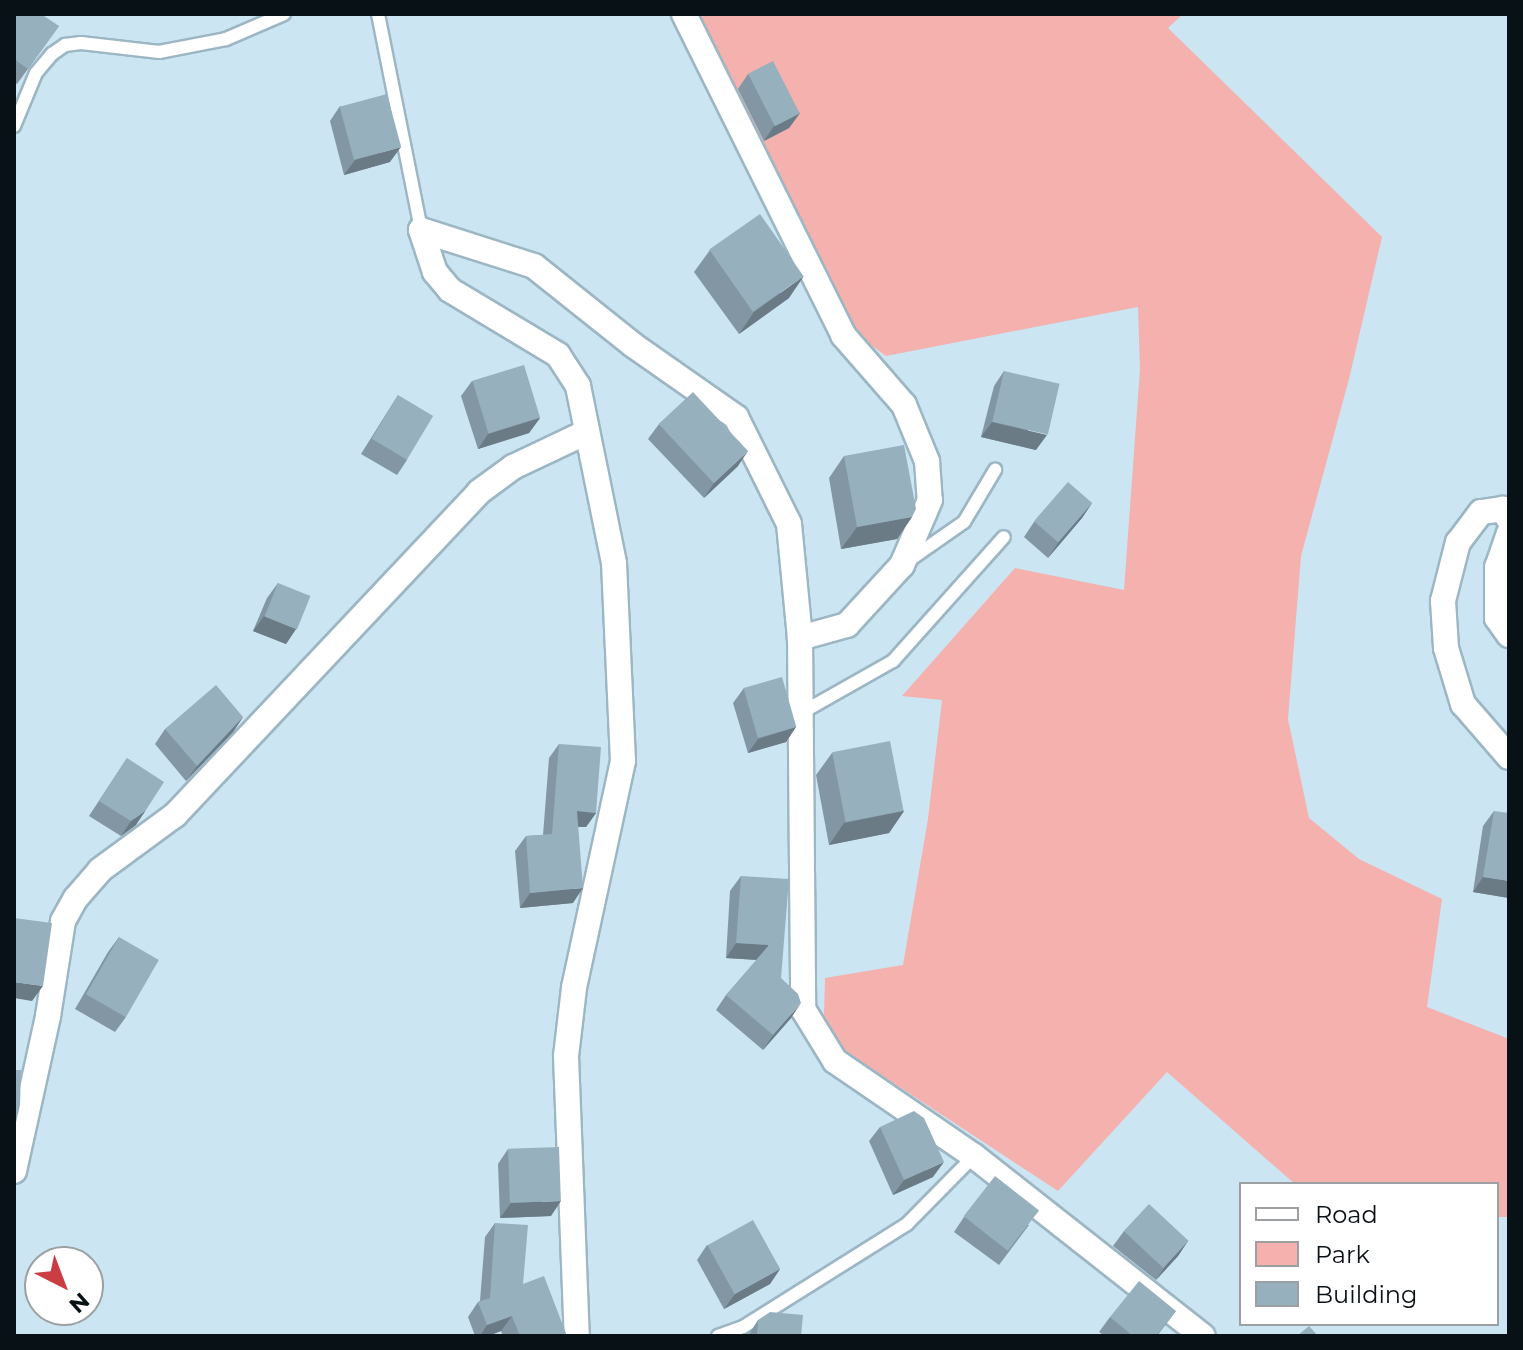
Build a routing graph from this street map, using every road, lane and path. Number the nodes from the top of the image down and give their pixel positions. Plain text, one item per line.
1 (284, 14) edge
2 (378, 14) edge
3 (684, 14) edge
4 (14, 126) edge
5 (421, 230) junction
6 (587, 432) junction
7 (995, 470) dead end
8 (1509, 520) edge
9 (1509, 533) edge
10 (1004, 537) dead end
11 (902, 565) junction
12 (1509, 635) edge
13 (800, 638) junction
14 (801, 713) junction
15 (1509, 757) edge
16 (974, 1156) junction
17 (14, 1171) edge
18 (577, 1336) edge
19 (718, 1336) edge
20 (1203, 1336) edge

1 - 4 lane
2 - 5 lane
3 - 11 street
5 - 6 street
5 - 13 street
6 - 17 street
6 - 18 street
7 - 11 lane
8 - 15 street
9 - 12 street
10 - 14 lane
11 - 13 street
13 - 14 street
14 - 16 street
16 - 19 lane
16 - 20 street

